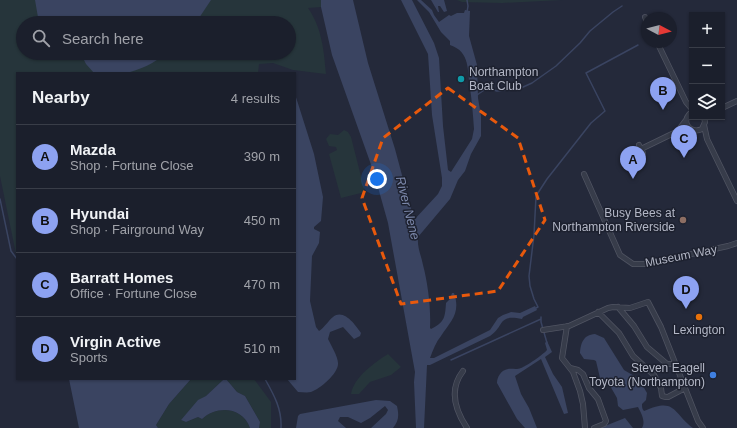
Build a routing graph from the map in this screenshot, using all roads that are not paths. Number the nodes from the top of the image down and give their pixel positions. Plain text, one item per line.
1 (660, 48) edge
2 (737, 101) edge
3 (686, 102) junction
4 (689, 105) edge
5 (725, 107) edge
6 (689, 111) edge
7 (689, 116) edge
8 (686, 120) junction
9 (705, 121) edge
10 (694, 131) junction
11 (676, 132) junction
12 (706, 139) junction
13 (640, 155) dead end
14 (584, 174) dead end
15 (737, 201) edge
16 (737, 243) edge
17 (618, 307) junction
18 (598, 312) junction
19 (567, 326) junction
20 (543, 330) dead end
21 (675, 364) junction
22 (570, 368) junction
23 (463, 371) dead end
24 (685, 388) junction
25 (467, 428) edge
26 (585, 428) edge
27 (594, 428) edge
28 (703, 428) edge

1 - 3 street
2 - 5 street
3 - 4 street
3 - 6 street
7 - 8 street
8 - 10 street
8 - 11 street
9 - 10 street
9 - 12 street
10 - 11 street
10 - 12 street
11 - 13 street
12 - 15 street
14 - 16 street, Museum Way
17 - 18 street
17 - 21 street
17 - 21 street
18 - 19 street
18 - 24 street
19 - 20 street
19 - 22 street
21 - 24 street
22 - 26 street
22 - 27 street
23 - 25 street
24 - 28 street

